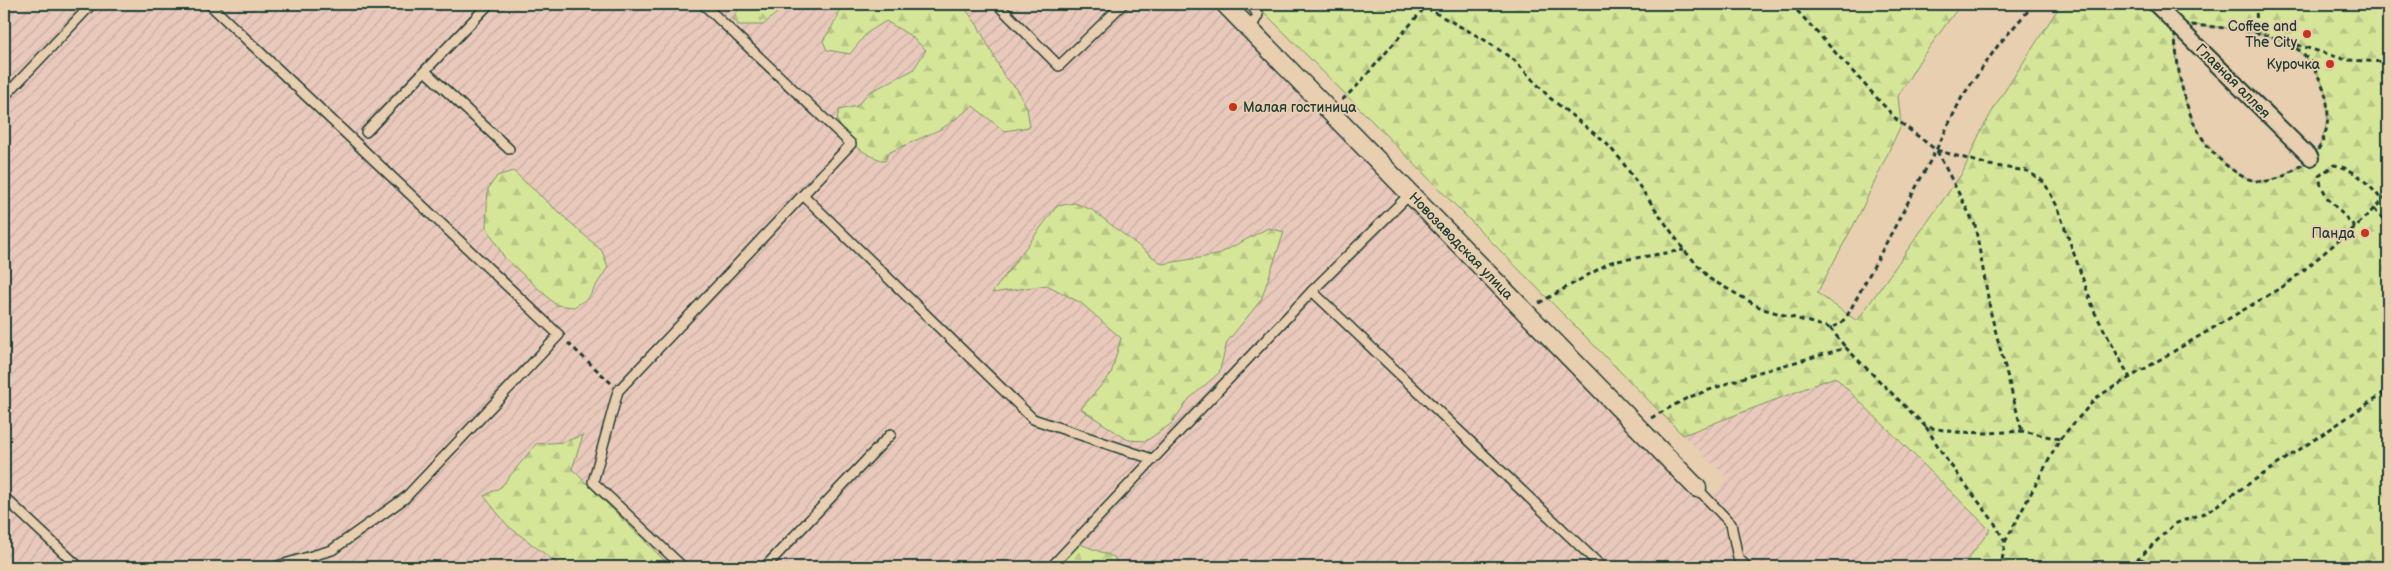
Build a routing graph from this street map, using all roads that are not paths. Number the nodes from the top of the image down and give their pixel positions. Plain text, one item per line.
1 (92, 4) edge
2 (208, 4) edge
3 (489, 4) edge
4 (703, 4) edge
5 (997, 4) edge
6 (1123, 4) edge
7 (1225, 4) edge
8 (1251, 4) edge
9 (2154, 4) edge
10 (1250, 30) junction
11 (425, 71) junction
12 (4, 97) edge
13 (366, 132) dead end
14 (509, 149) dead end
15 (2311, 158) road end
16 (1410, 194) junction
17 (803, 195) junction
18 (1312, 291) junction
19 (891, 434) dead end
20 (1152, 459) junction
21 (1697, 488) joint
22 (4, 497) edge
23 (79, 567) edge
24 (274, 567) edge
25 (683, 567) edge
26 (764, 567) edge
27 (1051, 567) edge
28 (1602, 567) edge
29 (1747, 567) edge

1 - 12 lane
2 - 24 lane
3 - 11 lane
4 - 17 lane
5 - 6 lane
7 - 10 street, Новозаводская улица
8 - 10 lane
9 - 15 street, Главная аллея
10 - 16 street, Новозаводская улица
11 - 13 lane
11 - 14 lane
16 - 18 lane
16 - 21 street, Новозаводская улица
17 - 20 lane
17 - 25 lane
18 - 20 lane
18 - 28 lane
19 - 26 lane
20 - 27 lane
21 - 29 lane
22 - 23 lane

